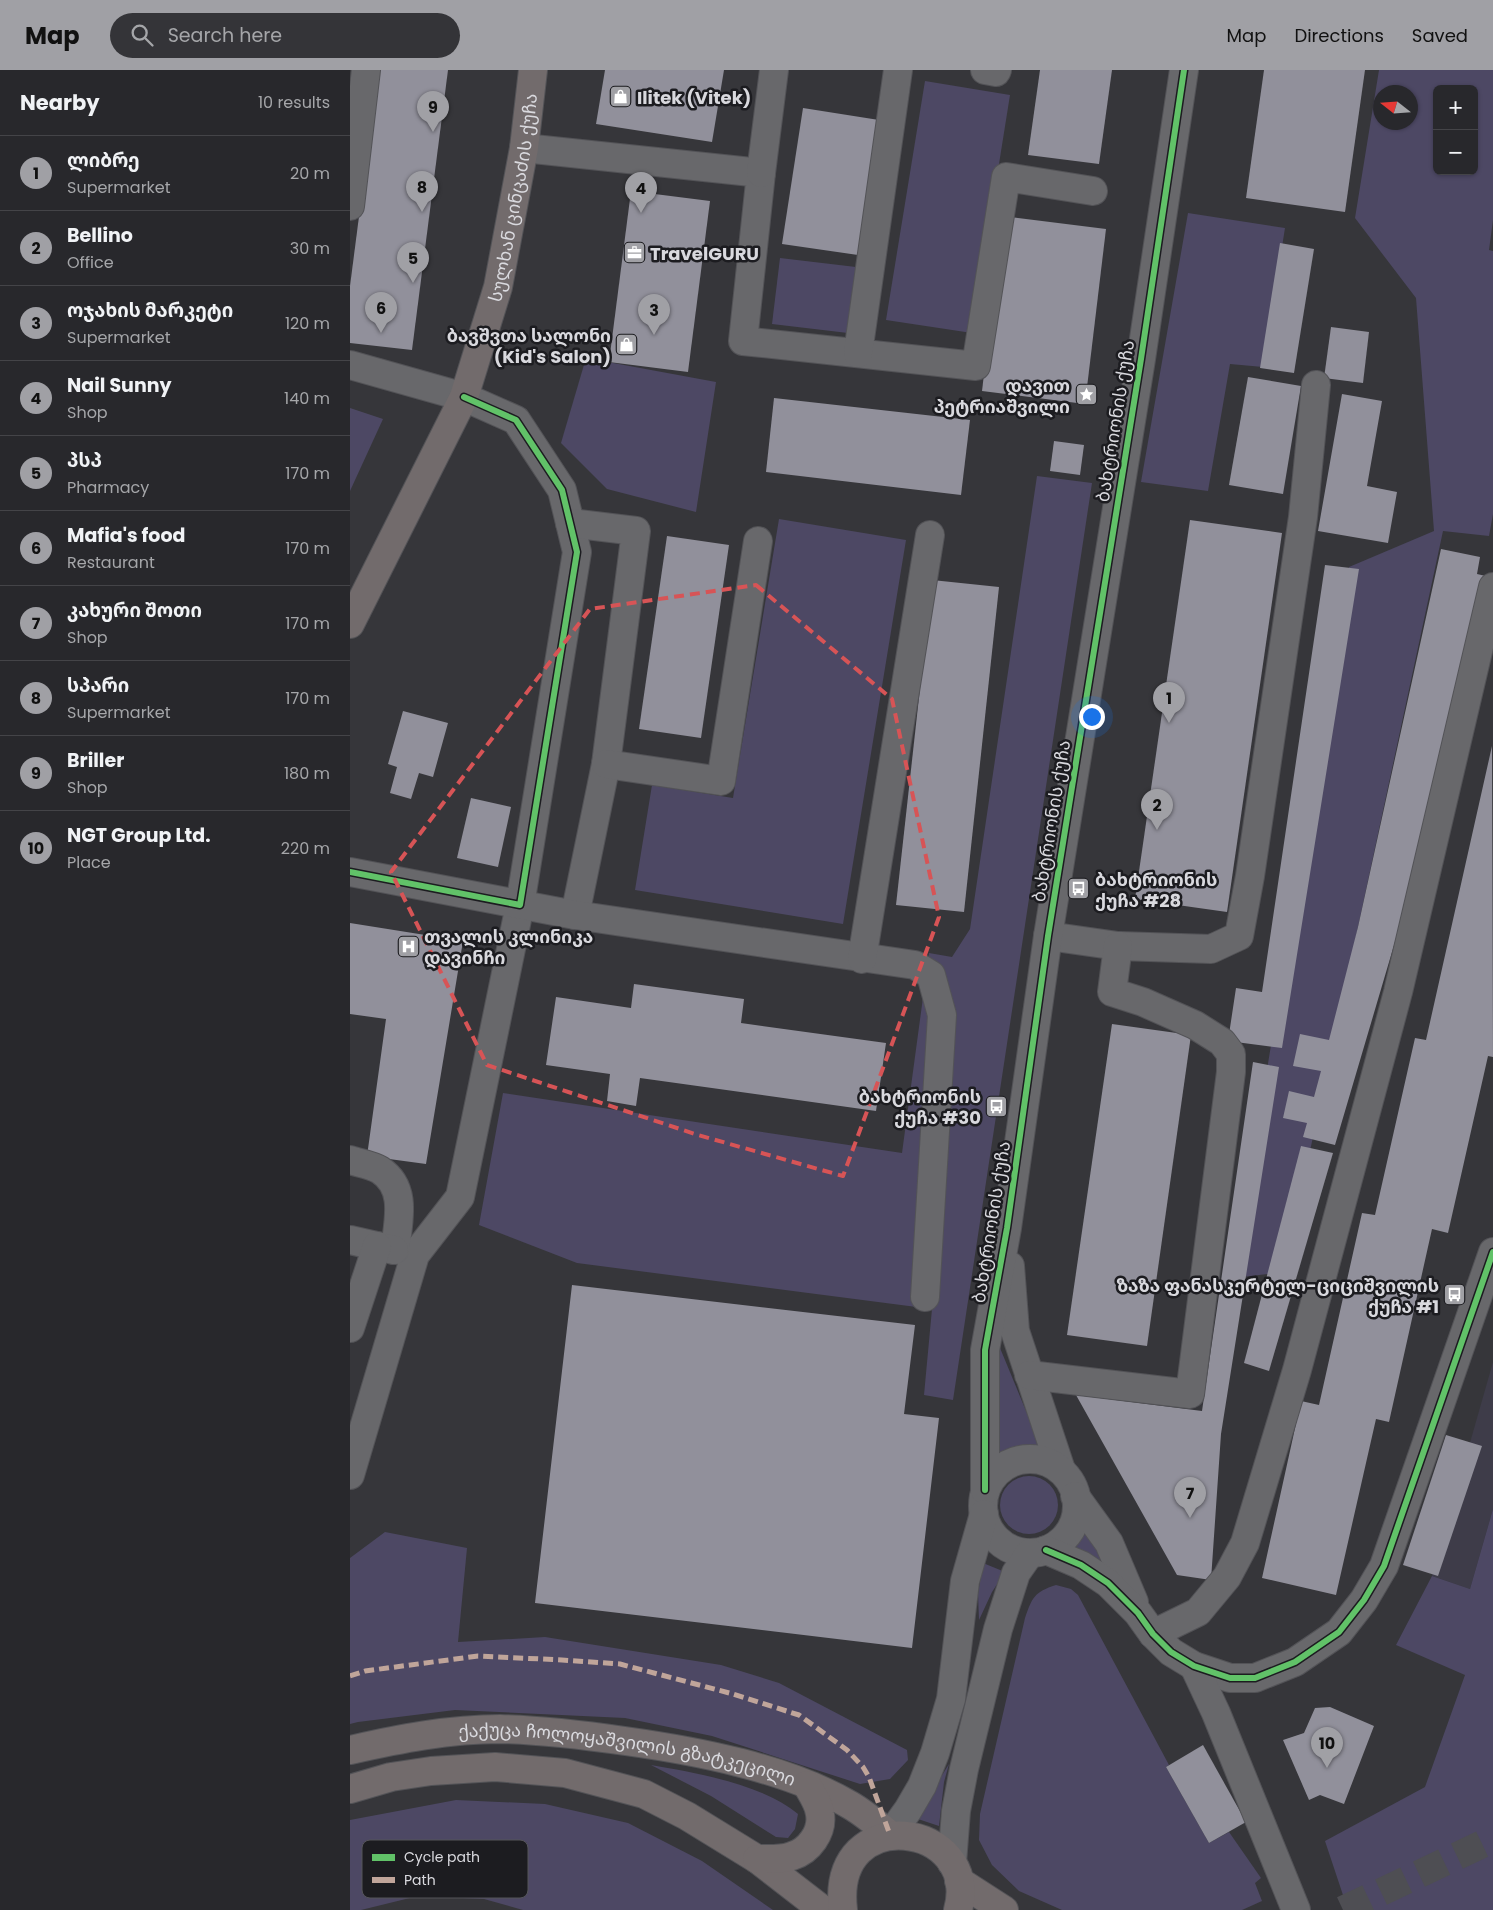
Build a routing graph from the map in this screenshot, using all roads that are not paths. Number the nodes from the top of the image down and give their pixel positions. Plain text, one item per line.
1 (366, 70) edge
2 (533, 70) edge
3 (774, 70) edge
4 (898, 70) edge
5 (985, 70) edge
6 (996, 70) edge
7 (1184, 70) edge
8 (524, 148) junction
9 (761, 172) junction
10 (1093, 191) dead end
11 (350, 206) edge
12 (858, 353) junction
13 (350, 366) edge
14 (1316, 384) dead end
15 (464, 397) junction
16 (570, 523) junction
17 (930, 535) dead end
18 (758, 541) dead end
19 (1493, 587) edge
20 (350, 624) edge
21 (606, 764) junction
22 (350, 872) edge
23 (520, 905) junction
24 (575, 915) junction
25 (1048, 936) junction
26 (1118, 946) junction
27 (862, 959) junction
28 (350, 1160) edge
29 (1007, 1228) junction
30 (350, 1240) edge
31 (396, 1250) junction
32 (1493, 1252) edge
33 (925, 1297) dead end
34 (350, 1328) edge
35 (1028, 1375) junction
36 (1061, 1470) junction
37 (350, 1475) edge
38 (1075, 1496) junction
39 (985, 1502) junction
40 (1038, 1551) junction
41 (1146, 1623) junction
42 (1194, 1666) junction
43 (350, 1750) edge
44 (807, 1785) junction
45 (350, 1789) edge
46 (890, 1834) junction
47 (757, 1859) junction
48 (956, 1872) junction
49 (823, 1910) edge
50 (842, 1910) edge
51 (958, 1910) edge
52 (1004, 1910) edge
53 (1296, 1910) edge

1 - 11 street
2 - 8 main road, სულხან ცინცაძის ქუჩა
3 - 9 street
4 - 12 street
5 - 6 street
7 - 25 street, ბახტრიონის ქუჩა
8 - 9 street
8 - 15 main road, სულხან ცინცაძის ქუჩა
9 - 12 street
10 - 12 street
13 - 15 street
14 - 26 street
15 - 16 street
15 - 20 main road, სულხან ცინცაძის ქუჩა
16 - 21 street
16 - 23 street
17 - 27 street
18 - 21 street
19 - 41 street
21 - 24 street
22 - 23 street
23 - 24 street
23 - 31 street
24 - 27 street
25 - 26 street
25 - 29 street, ბახტრიონის ქუჩა
26 - 35 street
27 - 33 street
28 - 31 street
29 - 35 street, ბახტრიონის ქუჩა
29 - 39 street, ბახტრიონის ქუჩა
30 - 31 street
31 - 34 street
31 - 37 street
32 - 42 street
35 - 36 street, ბახტრიონის ქუჩა
36 - 38 street
36 - 39 street
38 - 40 street
38 - 41 street
39 - 40 street
39 - 46 street
40 - 41 street
40 - 48 street
41 - 42 street
42 - 53 street
43 - 44 main road, ქაქუცა ჩოლოყაშვილის გზატკეცილი
44 - 46 main road, ქაქუცა ჩოლოყაშვილის გზატკეცილი
44 - 47 main road
45 - 47 main road, ქაქუცა ჩოლოყაშვილის გზატკეცილი
46 - 48 main road
46 - 50 main road
47 - 49 main road, ქაქუცა ჩოლოყაშვილის გზატკეცილი
48 - 51 main road
48 - 52 main road

